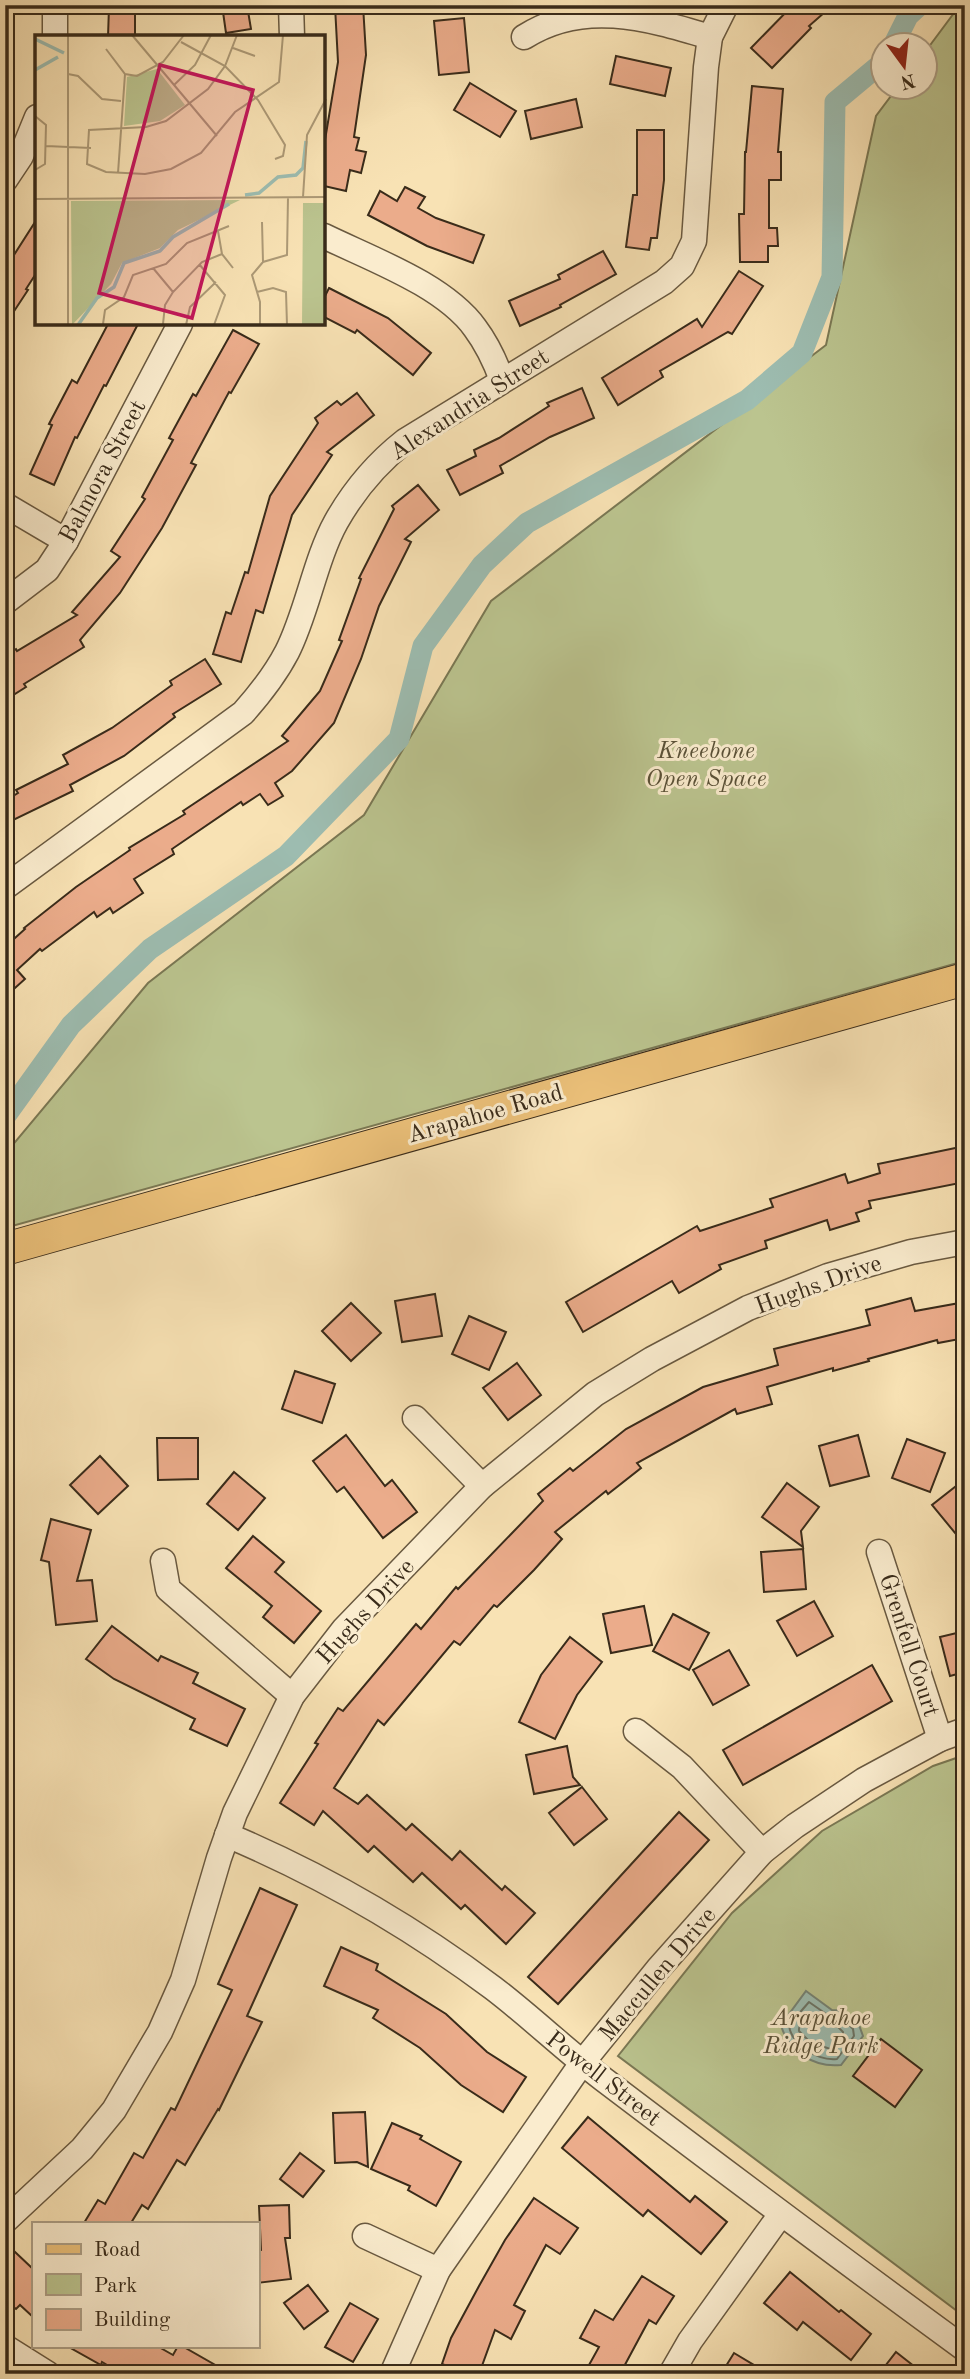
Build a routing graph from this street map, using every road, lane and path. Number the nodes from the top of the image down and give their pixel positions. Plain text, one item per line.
1 (55, 5) edge
2 (291, 5) edge
3 (726, 5) edge
4 (55, 35) edge
5 (292, 35) edge
6 (524, 37) dead end
7 (710, 37) junction
8 (35, 122) edge
9 (5, 180) edge
10 (326, 237) edge
11 (179, 326) edge
12 (502, 380) junction
13 (5, 505) edge
14 (66, 541) junction
15 (5, 602) edge
16 (5, 887) edge
17 (965, 979) edge
18 (965, 1242) edge
19 (5, 1249) edge
20 (415, 1418) dead end
21 (482, 1486) junction
22 (880, 1552) dead end
23 (163, 1560) dead end
24 (292, 1696) junction
25 (965, 1730) edge
26 (636, 1731) dead end
27 (940, 1739) junction
28 (227, 1835) junction
29 (762, 1852) junction
30 (582, 2063) junction
31 (781, 2214) junction
32 (5, 2221) edge
33 (365, 2236) dead end
34 (438, 2270) junction
35 (5, 2347) edge
36 (965, 2349) edge
37 (48, 2374) edge
38 (392, 2374) edge
39 (671, 2374) edge

1 - 4 street
2 - 5 street
3 - 7 street, Alexandria Street
6 - 7 street
7 - 12 street, Alexandria Street
8 - 9 street
10 - 12 street
11 - 14 street, Balmora Street
12 - 16 street, Alexandria Street
13 - 14 street
14 - 15 street, Balmora Street
17 - 19 main road, Arapahoe Road
18 - 21 street, Hughs Drive
20 - 21 street
21 - 24 street, Hughs Drive
22 - 27 street, Grenfell Court
23 - 24 street
24 - 28 street, Hughs Drive
25 - 27 street, Maccullen Drive
26 - 29 street
27 - 29 street, Maccullen Drive
28 - 30 street, Powell Street
28 - 32 street, Hughs Drive
29 - 30 street, Maccullen Drive
30 - 31 street, Powell Street
30 - 34 street, Maccullen Drive
31 - 36 street, Powell Street
31 - 39 street
33 - 34 street
34 - 38 street, Maccullen Drive
35 - 37 street

